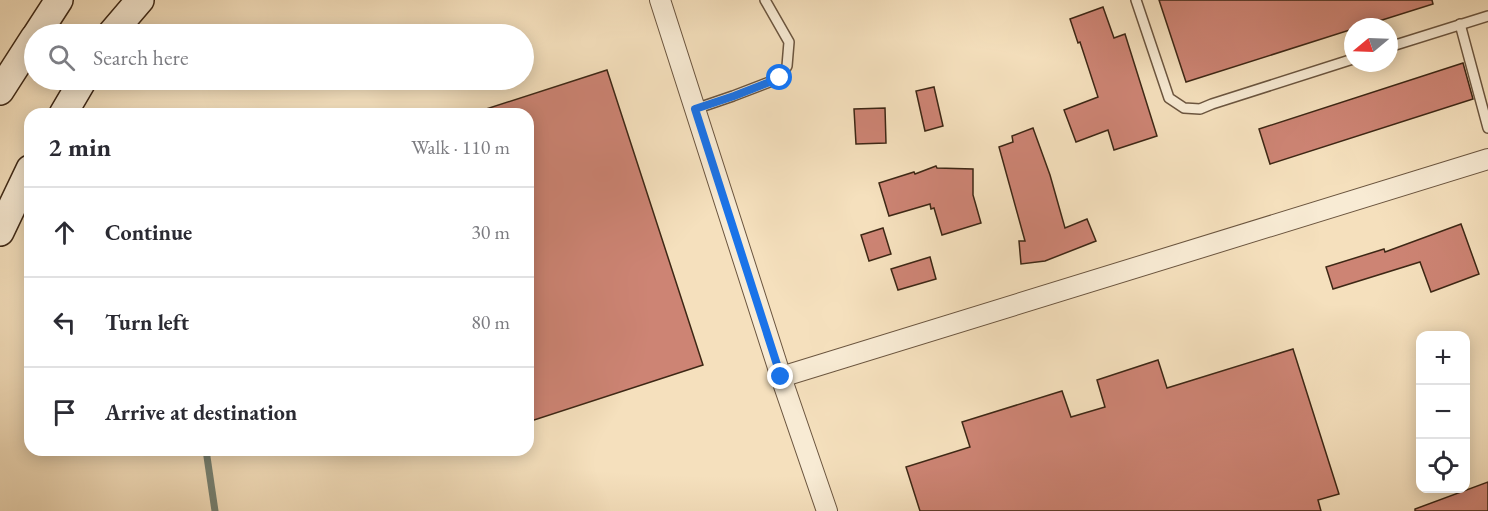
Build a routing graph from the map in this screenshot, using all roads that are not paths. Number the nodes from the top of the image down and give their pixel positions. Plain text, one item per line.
1 (59, 0) edge
2 (140, 0) edge
3 (660, 0) edge
4 (765, 0) edge
5 (1136, 0) edge
6 (1488, 16) edge
7 (44, 24) edge
8 (120, 24) edge
9 (1461, 24) junction
10 (1398, 44) edge
11 (24, 54) edge
12 (1344, 62) edge
13 (77, 90) edge
14 (0, 91) edge
15 (67, 108) edge
16 (695, 109) junction
17 (1488, 128) edge
18 (1488, 159) edge
19 (24, 182) edge
20 (0, 232) edge
21 (781, 377) junction
22 (827, 511) edge

1 - 7 street
2 - 8 street
3 - 16 street
4 - 16 lane
5 - 12 lane
6 - 9 lane
9 - 10 lane
9 - 17 lane
11 - 14 street
13 - 15 street
16 - 21 street
18 - 21 street
19 - 20 street
21 - 22 street

